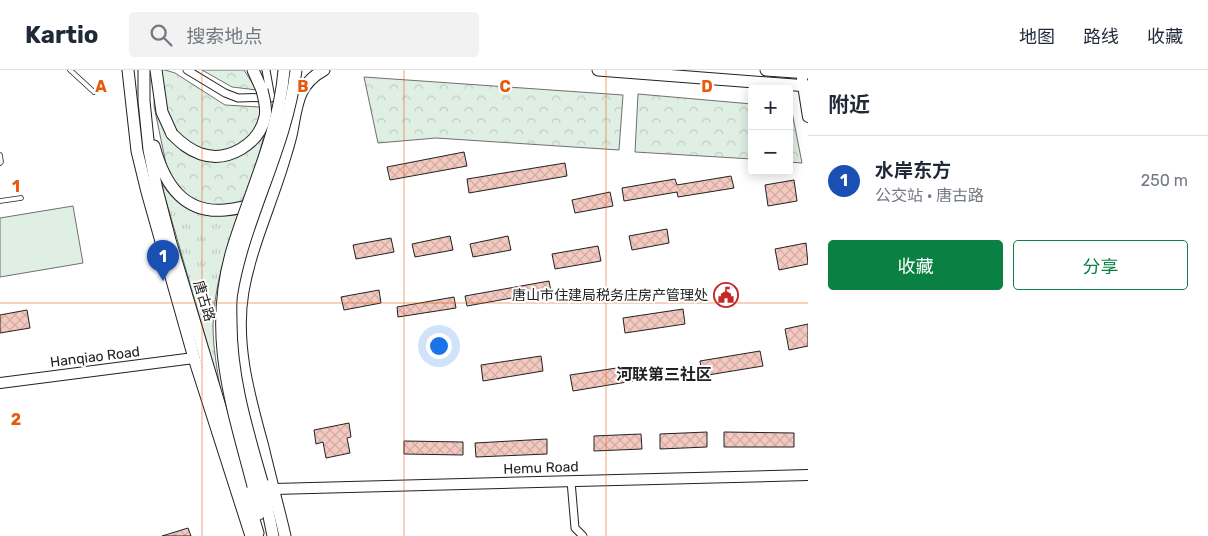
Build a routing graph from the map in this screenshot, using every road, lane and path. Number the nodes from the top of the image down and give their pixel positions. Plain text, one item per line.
1 (70, 70) edge
2 (128, 70) edge
3 (144, 70) edge
4 (156, 70) edge
5 (187, 70) edge
6 (252, 70) edge
7 (266, 70) edge
8 (284, 70) edge
9 (296, 70) edge
10 (324, 70) edge
11 (598, 70) edge
12 (766, 70) edge
13 (804, 71) edge
14 (805, 85) edge
15 (94, 92) dead end
16 (299, 96) junction
17 (271, 98) junction
18 (145, 108) junction
19 (808, 117) edge
20 (0, 155) edge
21 (0, 162) edge
22 (274, 195) junction
23 (21, 198) dead end
24 (0, 201) edge
25 (194, 358) junction
26 (0, 383) edge
27 (808, 475) edge
28 (571, 481) junction
29 (254, 486) junction
30 (274, 489) junction
31 (251, 536) edge
32 (258, 536) edge
33 (263, 536) edge
34 (273, 536) edge
35 (285, 536) edge
36 (582, 536) edge

1 - 15 lane
2 - 25 main road
3 - 18 main road, 唐古路
4 - 6 main road, bridge
5 - 17 street
7 - 17 street
8 - 29 main road, bridge
9 - 29 main road, 唐古路, bridge
10 - 16 main road
11 - 14 main road
12 - 13 main road
13 - 14 street
14 - 19 street
16 - 17 street
16 - 22 main road
18 - 22 main road
18 - 29 main road, 唐古路
20 - 21 lane
22 - 30 main road
23 - 24 lane
25 - 26 street, Hanqiao Road
25 - 31 main road
27 - 28 street, Hemu Road
28 - 30 street, Hemu Road
28 - 36 street
29 - 32 main road, 唐古路
29 - 33 main road
29 - 34 main road, 唐古路
30 - 35 main road

